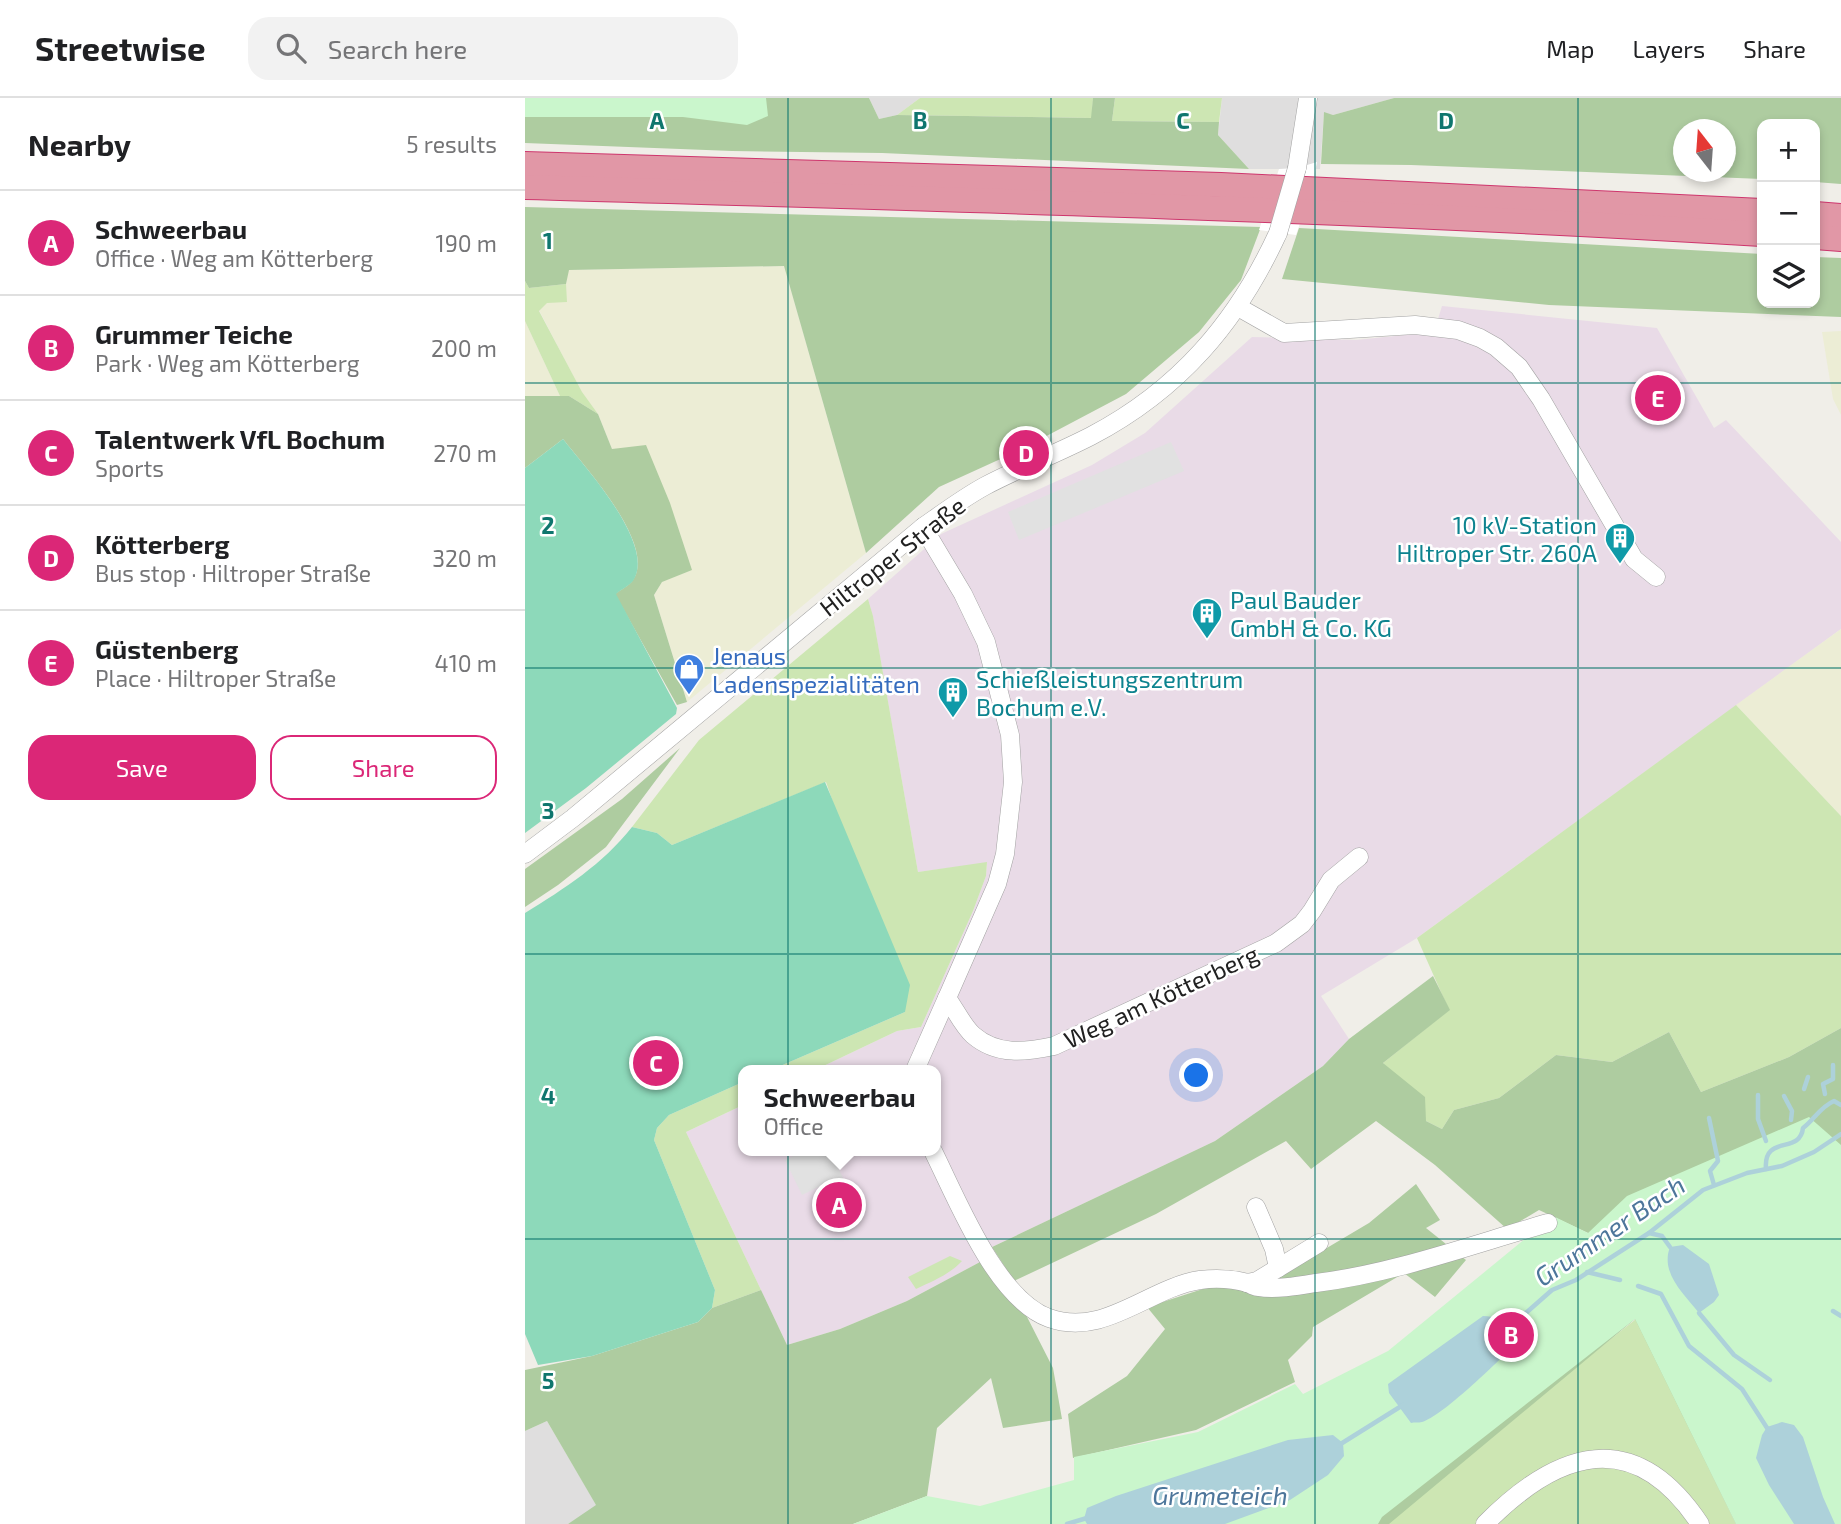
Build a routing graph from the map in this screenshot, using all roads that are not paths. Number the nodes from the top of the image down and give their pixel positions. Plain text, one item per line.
1 (1308, 98) edge
2 (525, 164) edge
3 (525, 187) edge
4 (1757, 211) edge
5 (1820, 214) edge
6 (1841, 216) edge
7 (1757, 234) edge
8 (1820, 237) edge
9 (1841, 239) edge
10 (1238, 307) junction
11 (922, 527) junction
12 (1656, 577) dead end
13 (525, 854) edge
14 (1359, 857) dead end
15 (947, 998) junction
16 (917, 1065) edge
17 (936, 1156) edge
18 (1256, 1207) dead end
19 (1548, 1223) dead end
20 (1319, 1243) dead end
21 (1277, 1268) junction
22 (1247, 1283) junction
23 (1485, 1524) edge
24 (1700, 1524) edge

1 - 10 street, Hiltroper Straße, bridge
2 - 4 highway
3 - 7 highway
5 - 6 highway
8 - 9 highway
10 - 11 street, Hiltroper Straße
10 - 12 street
11 - 13 street, Hiltroper Straße
11 - 15 street
14 - 15 street, Weg am Kötterberg
15 - 16 street
17 - 22 street
18 - 21 street
19 - 22 street
20 - 21 street
21 - 22 street
23 - 24 street

